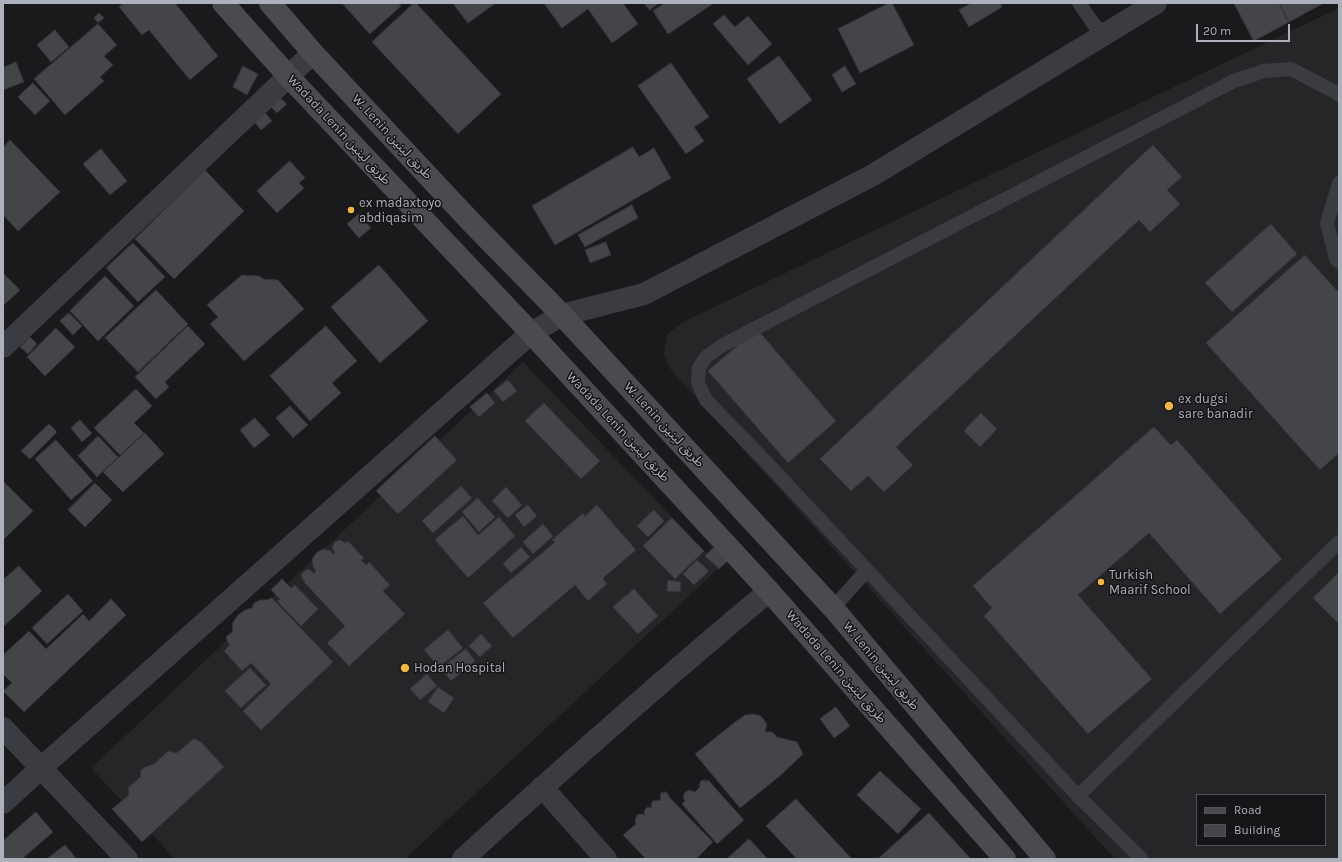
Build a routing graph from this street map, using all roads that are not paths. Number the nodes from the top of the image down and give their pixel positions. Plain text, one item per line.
1 (223, 3) edge
2 (270, 3) edge
3 (1079, 3) edge
4 (1156, 3) edge
5 (1102, 36) junction
6 (314, 53) junction
7 (289, 78) junction
8 (1339, 95) edge
9 (1339, 183) edge
10 (1339, 262) edge
11 (562, 315) junction
12 (531, 333) junction
13 (3, 347) edge
14 (1339, 542) edge
15 (867, 570) junction
16 (769, 591) junction
17 (833, 608) junction
18 (3, 728) edge
19 (41, 768) junction
20 (542, 787) junction
21 (1078, 796) junction
22 (3, 803) edge
23 (127, 859) edge
24 (463, 859) edge
25 (606, 859) edge
26 (1005, 859) edge
27 (1045, 859) edge
28 (1142, 859) edge

1 - 7 main road, Wadada Lenin طريق لينين
2 - 6 main road, W. Lenin طريق لينين
3 - 5 lane
4 - 5 street
5 - 11 street
6 - 7 street
6 - 11 main road, W. Lenin طريق لينين
7 - 12 main road, Wadada Lenin طريق لينين
7 - 13 street
8 - 15 lane
9 - 10 lane
11 - 12 street
11 - 17 main road, W. Lenin طريق لينين
12 - 16 main road, Wadada Lenin طريق لينين
12 - 19 street
14 - 21 lane
15 - 17 lane
15 - 21 lane
16 - 20 street
16 - 26 main road, Wadada Lenin طريق لينين
17 - 27 main road, W. Lenin طريق لينين
18 - 19 street
19 - 22 street
19 - 23 street
20 - 24 street
20 - 25 street
21 - 28 lane

